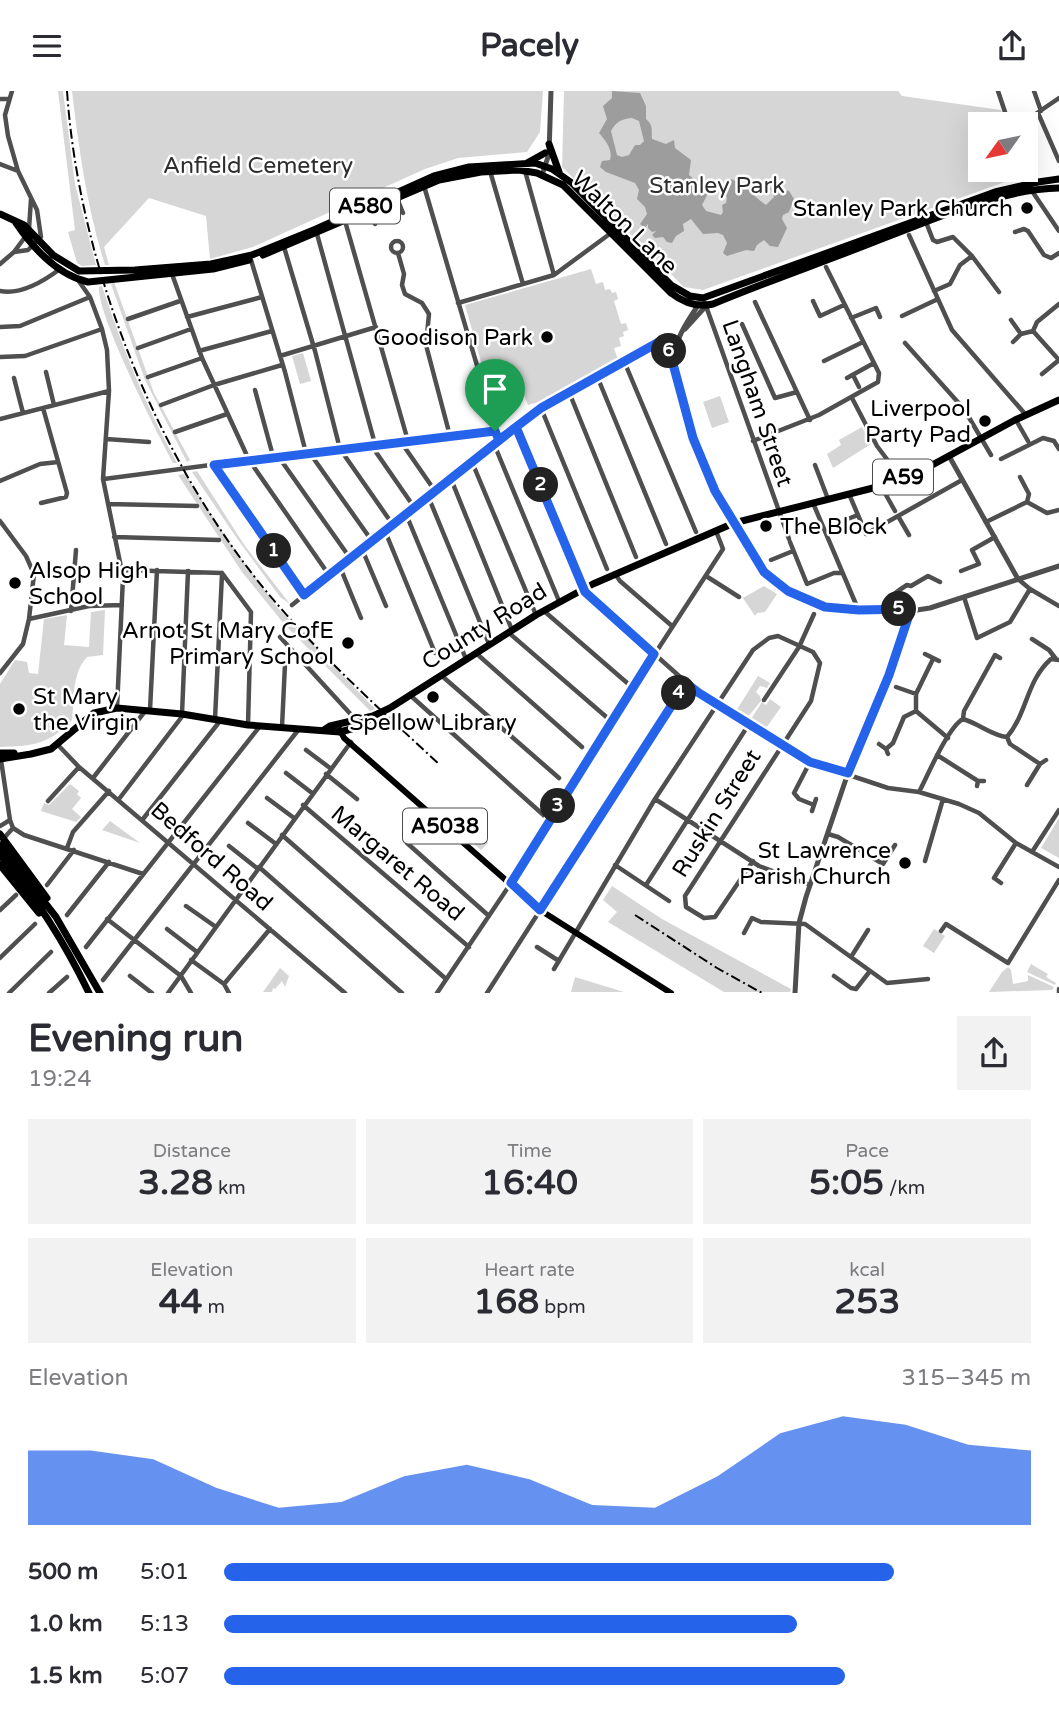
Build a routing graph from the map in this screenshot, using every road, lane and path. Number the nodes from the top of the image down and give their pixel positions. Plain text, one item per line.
1 (12, 91) edge
2 (551, 91) edge
3 (998, 91) edge
4 (1034, 91) edge
5 (1059, 98) edge
6 (0, 99) edge
7 (9, 99) junction
8 (1005, 112) edge
9 (1040, 112) junction
10 (548, 148) junction
11 (1059, 161) edge
12 (0, 164) edge
13 (525, 167) junction
14 (490, 168) junction
15 (541, 170) junction
16 (18, 171) junction
17 (559, 173) junction
18 (1059, 179) edge
19 (1027, 184) junction
20 (424, 186) junction
21 (1059, 188) edge
22 (1032, 191) junction
23 (32, 198) junction
24 (397, 198) junction
25 (371, 209) junction
26 (403, 213) dead end
27 (0, 214) edge
28 (345, 221) junction
29 (926, 222) junction
30 (375, 224) dead end
31 (614, 231) junction
32 (1059, 231) edge
33 (27, 232) junction
34 (1015, 232) dead end
35 (317, 234) junction
36 (909, 235) dead end
37 (36, 243) junction
38 (284, 247) junction
39 (14, 252) junction
40 (398, 253) dead end
41 (1059, 253) edge
42 (972, 256) junction
43 (251, 260) junction
44 (0, 263) edge
45 (826, 267) dead end
46 (60, 269) junction
47 (172, 270) junction
48 (404, 274) junction
49 (412, 275) dead end
50 (554, 275) junction
51 (78, 279) junction
52 (96, 282) junction
53 (523, 284) junction
54 (0, 291) edge
55 (934, 291) junction
56 (999, 292) dead end
57 (262, 296) junction
58 (90, 297) junction
59 (938, 299) junction
60 (681, 300) junction
61 (180, 301) junction
62 (813, 301) dead end
63 (755, 302) dead end
64 (458, 303) junction
65 (703, 303) junction
66 (844, 305) junction
67 (1059, 305) edge
68 (1053, 311) junction
69 (902, 316) dead end
70 (187, 317) junction
71 (689, 317) junction
72 (880, 317) dead end
73 (851, 318) junction
74 (1058, 318) edge
75 (128, 319) dead end
76 (1011, 320) dead end
77 (742, 324) dead end
78 (0, 327) edge
79 (376, 327) junction
80 (102, 329) junction
81 (685, 329) junction
82 (191, 330) junction
83 (272, 331) junction
84 (1033, 331) junction
85 (1021, 334) junction
86 (346, 335) junction
87 (666, 338) junction
88 (680, 339) junction
89 (863, 342) junction
90 (1013, 342) dead end
91 (905, 343) dead end
92 (313, 345) junction
93 (138, 348) dead end
94 (200, 351) junction
95 (280, 356) junction
96 (0, 357) edge
97 (202, 358) junction
98 (1059, 360) edge
99 (624, 361) junction
100 (824, 361) dead end
101 (874, 363) junction
102 (282, 365) junction
103 (673, 367) junction
104 (1051, 367) junction
105 (46, 372) dead end
106 (1042, 374) dead end
107 (1056, 374) dead end
108 (597, 376) junction
109 (148, 377) dead end
110 (14, 378) dead end
111 (214, 385) junction
112 (859, 387) dead end
113 (255, 390) dead end
114 (109, 391) junction
115 (569, 392) junction
116 (797, 392) junction
117 (852, 398) junction
118 (1059, 400) edge
119 (54, 405) junction
120 (161, 405) dead end
121 (43, 408) junction
122 (541, 408) junction
123 (23, 413) junction
124 (227, 414) junction
125 (1026, 415) junction
126 (0, 419) edge
127 (810, 420) junction
128 (1015, 420) junction
129 (519, 425) junction
130 (495, 431) junction
131 (175, 432) dead end
132 (450, 436) junction
133 (982, 438) junction
134 (107, 439) junction
135 (408, 441) junction
136 (752, 441) junction
137 (1028, 441) dead end
138 (149, 442) dead end
139 (401, 442) junction
140 (497, 442) junction
141 (373, 444) junction
142 (340, 449) junction
143 (1059, 449) edge
144 (308, 452) junction
145 (991, 455) dead end
146 (276, 456) junction
147 (949, 456) junction
148 (1008, 456) junction
149 (1001, 459) dead end
150 (249, 460) junction
151 (58, 462) junction
152 (472, 462) junction
153 (1012, 463) dead end
154 (214, 465) junction
155 (815, 465) dead end
156 (915, 472) junction
157 (1020, 477) dead end
158 (451, 478) junction
159 (901, 478) junction
160 (103, 479) junction
161 (962, 480) junction
162 (0, 481) edge
163 (881, 486) junction
164 (435, 491) junction
165 (926, 492) dead end
166 (849, 494) junction
167 (428, 496) junction
168 (828, 499) junction
169 (1027, 502) junction
170 (41, 503) dead end
171 (813, 503) junction
172 (108, 504) junction
173 (197, 506) dead end
174 (414, 507) junction
175 (1059, 510) edge
176 (777, 512) junction
177 (896, 514) junction
178 (406, 515) junction
179 (858, 515) junction
180 (845, 520) dead end
181 (0, 521) edge
182 (986, 522) junction
183 (734, 523) junction
184 (393, 525) junction
185 (385, 531) junction
186 (716, 531) junction
187 (696, 532) dead end
188 (909, 535) dead end
189 (114, 537) junction
190 (780, 537) dead end
191 (995, 537) junction
192 (789, 538) junction
193 (219, 540) dead end
194 (372, 541) junction
195 (666, 544) dead end
196 (361, 549) junction
197 (76, 550) dead end
198 (793, 551) junction
199 (636, 557) dead end
200 (350, 559) junction
201 (771, 560) dead end
202 (1059, 566) edge
203 (340, 567) junction
204 (607, 569) dead end
205 (121, 570) junction
206 (157, 570) junction
207 (188, 571) junction
208 (961, 571) dead end
209 (222, 573) junction
210 (843, 573) junction
211 (615, 574) junction
212 (329, 575) junction
213 (706, 576) junction
214 (1018, 579) junction
215 (940, 582) dead end
216 (583, 588) junction
217 (1030, 589) junction
218 (304, 595) junction
219 (739, 597) dead end
220 (964, 597) junction
221 (559, 601) junction
222 (122, 605) junction
223 (292, 605) dead end
224 (386, 606) dead end
225 (1059, 606) edge
226 (887, 609) junction
227 (911, 609) junction
228 (544, 610) junction
229 (859, 610) junction
230 (71, 611) junction
231 (814, 614) dead end
232 (536, 615) junction
233 (362, 618) dead end
234 (29, 619) junction
235 (672, 626) junction
236 (511, 631) junction
237 (280, 636) dead end
238 (1037, 639) dead end
239 (432, 645) junction
240 (489, 646) junction
241 (799, 647) junction
242 (424, 648) dead end
243 (435, 653) dead end
244 (477, 654) junction
245 (654, 654) junction
246 (925, 654) dead end
247 (1000, 658) dead end
248 (1057, 659) edge
249 (467, 660) junction
250 (285, 664) dead end
251 (0, 673) edge
252 (442, 676) junction
253 (686, 683) junction
254 (896, 687) dead end
255 (633, 688) junction
256 (761, 690) dead end
257 (916, 694) junction
258 (411, 696) junction
259 (716, 704) junction
260 (117, 708) junction
261 (148, 710) junction
262 (916, 711) junction
263 (183, 714) junction
264 (375, 715) junction
265 (218, 719) junction
266 (963, 719) junction
267 (357, 720) junction
268 (611, 720) junction
269 (749, 724) junction
270 (248, 725) junction
271 (260, 726) junction
272 (282, 727) junction
273 (300, 729) junction
274 (342, 729) junction
275 (1007, 737) junction
276 (948, 738) junction
277 (351, 742) junction
278 (781, 744) junction
279 (879, 744) dead end
280 (58, 745) junction
281 (582, 747) dead end
282 (306, 750) dead end
283 (0, 753) edge
284 (22, 755) junction
285 (937, 755) junction
286 (0, 759) edge
287 (1046, 760) dead end
288 (810, 762) junction
289 (1040, 764) junction
290 (79, 767) junction
291 (330, 768) junction
292 (286, 773) dead end
293 (848, 773) junction
294 (326, 774) junction
295 (93, 778) junction
296 (559, 778) dead end
297 (1027, 781) dead end
298 (980, 783) dead end
299 (109, 791) junction
300 (919, 792) junction
301 (312, 793) junction
302 (267, 798) dead end
303 (119, 799) junction
304 (357, 799) dead end
305 (656, 799) junction
306 (817, 799) dead end
307 (943, 799) junction
308 (48, 801) dead end
309 (303, 805) junction
310 (1059, 810) edge
311 (294, 818) junction
312 (143, 819) junction
313 (10, 820) junction
314 (549, 820) junction
315 (688, 820) junction
316 (248, 823) dead end
317 (0, 826) edge
318 (13, 828) junction
319 (828, 834) junction
320 (282, 835) junction
321 (1, 839) edge
322 (720, 840) junction
323 (169, 841) junction
324 (407, 843) dead end
325 (1016, 843) junction
326 (276, 844) junction
327 (895, 845) dead end
328 (229, 846) dead end
329 (67, 848) junction
330 (74, 850) junction
331 (1032, 852) junction
332 (0, 855) edge
333 (925, 860) dead end
334 (752, 861) junction
335 (109, 862) junction
336 (194, 863) junction
337 (0, 865) edge
338 (615, 865) junction
339 (1059, 867) edge
340 (259, 868) junction
341 (143, 874) junction
342 (24, 879) junction
343 (1059, 880) edge
344 (511, 883) junction
345 (1001, 883) dead end
346 (47, 885) dead end
347 (646, 885) junction
348 (810, 885) junction
349 (16, 895) dead end
350 (235, 900) junction
351 (669, 901) dead end
352 (186, 906) dead end
353 (0, 910) edge
354 (540, 910) junction
355 (67, 915) dead end
356 (489, 916) junction
357 (57, 917) junction
358 (107, 919) junction
359 (799, 923) junction
360 (35, 924) dead end
361 (51, 926) junction
362 (216, 927) junction
363 (167, 929) dead end
364 (270, 929) junction
365 (868, 930) dead end
366 (941, 932) dead end
367 (576, 933) junction
368 (744, 933) dead end
369 (133, 941) junction
370 (86, 947) dead end
371 (469, 947) junction
372 (537, 947) dead end
373 (51, 952) dead end
374 (197, 952) junction
375 (850, 957) junction
376 (0, 958) edge
377 (191, 960) junction
378 (559, 961) junction
379 (554, 969) dead end
380 (870, 971) junction
381 (834, 975) dead end
382 (130, 976) dead end
383 (181, 976) junction
384 (67, 977) dead end
385 (446, 979) junction
386 (928, 979) dead end
387 (103, 980) dead end
388 (224, 983) junction
389 (9, 992) edge
390 (49, 992) edge
391 (89, 992) edge
392 (100, 992) edge
393 (152, 992) edge
394 (168, 992) edge
395 (191, 992) edge
396 (229, 992) edge
397 (345, 992) edge
398 (402, 992) edge
399 (437, 992) edge
400 (486, 992) edge
401 (671, 992) edge
402 (795, 992) edge

1 - 7 street
2 - 10 street
3 - 8 street
4 - 9 street
5 - 9 street
6 - 7 street
7 - 16 street
9 - 11 street
10 - 13 highway
10 - 15 street
10 - 17 highway
12 - 16 street
13 - 14 highway, Walton Lane / A580
13 - 15 highway, Walton Lane / A580
13 - 50 street
14 - 20 highway, Walton Lane / A580
14 - 47 highway, Walton Lane / A580
14 - 53 street
15 - 17 highway, Walton Lane / A580
15 - 31 highway, Walton Lane / A580
16 - 23 street
17 - 31 highway, Walton Lane / A580
18 - 19 highway
19 - 22 street
19 - 65 highway
20 - 24 highway, Walton Lane / A580
20 - 64 street
21 - 22 highway
22 - 29 highway
22 - 32 street
23 - 33 street
23 - 37 street
24 - 25 highway, Walton Lane / A580
24 - 26 street
25 - 28 highway, Walton Lane / A580
25 - 30 street
27 - 33 highway, Walton Lane / A580
28 - 35 highway, Walton Lane / A580
28 - 79 street
29 - 42 street
29 - 65 highway
31 - 50 street
31 - 60 highway, Walton Lane / A580
31 - 65 highway, Walton Lane / A580
33 - 37 highway, Walton Lane / A580
33 - 39 street
34 - 41 street
35 - 38 highway, Walton Lane / A580
35 - 86 street
36 - 55 street
37 - 39 street
37 - 46 highway, Walton Lane / A580
37 - 47 highway, Walton Lane / A580
38 - 43 highway, Walton Lane / A580
38 - 92 street
39 - 44 street
40 - 48 street
42 - 55 street
42 - 56 street
43 - 47 highway, Walton Lane / A580
43 - 57 street
45 - 66 street
46 - 51 highway, Walton Lane / A580
46 - 54 street
47 - 52 highway, Walton Lane / A580
47 - 61 street
48 - 49 street
48 - 132 street
50 - 53 street
51 - 52 highway, Walton Lane / A580
51 - 58 street
52 - 58 street
53 - 64 street
55 - 59 street
57 - 70 street
57 - 83 street
58 - 78 street
58 - 80 street
59 - 69 street
59 - 125 street
60 - 65 highway, Walton Lane / A580
60 - 71 street
61 - 70 street
61 - 75 street
62 - 66 street
63 - 116 street
64 - 130 street
65 - 71 street
65 - 81 street
65 - 136 street, Langham Street
66 - 73 street
67 - 68 street
68 - 74 street
68 - 84 street
70 - 82 street
71 - 81 street
72 - 73 street
73 - 89 street
76 - 85 street
77 - 116 street
79 - 86 street
79 - 135 street
80 - 96 street
80 - 114 street
81 - 88 street
82 - 93 street
82 - 94 street
83 - 94 street
83 - 95 street
84 - 85 street
84 - 98 street
85 - 90 street
86 - 92 street
86 - 141 street
87 - 88 street
87 - 99 street
87 - 103 street
88 - 103 street
89 - 100 street
89 - 101 street
91 - 133 street
92 - 95 street
92 - 142 street
94 - 97 street
95 - 102 street
97 - 109 street
97 - 111 street
98 - 104 street
99 - 108 street
99 - 187 street
101 - 112 street
101 - 117 street
102 - 111 street
102 - 144 street
103 - 183 street
104 - 106 street
104 - 107 street
105 - 119 street
108 - 115 street
108 - 195 street
110 - 123 street
111 - 120 street
111 - 124 street
113 - 146 street
114 - 119 street
114 - 134 street
115 - 122 street
115 - 199 street
116 - 127 street
117 - 127 street
117 - 159 street
118 - 125 highway, A59
119 - 121 street
121 - 123 street
121 - 151 street
122 - 129 street
122 - 204 street
123 - 126 street
124 - 131 street
124 - 150 street
125 - 128 highway, A59
127 - 136 street
128 - 133 highway, A59
128 - 137 street
129 - 140 street
129 - 216 street
130 - 132 street
130 - 140 street
132 - 135 street
133 - 145 street
133 - 147 highway, A59
134 - 138 street
134 - 160 street
135 - 139 street
136 - 176 street, Langham Street
139 - 141 street
139 - 164 street
140 - 152 street
140 - 221 street
141 - 142 street
141 - 174 street
142 - 144 street
142 - 184 street
143 - 148 street
144 - 146 street
144 - 194 street
146 - 150 street
146 - 200 street
147 - 156 highway, A59
147 - 161 street
148 - 149 street
148 - 153 street
150 - 154 street
150 - 212 street
151 - 162 street
151 - 170 street
152 - 158 street
152 - 232 street
154 - 160 street
154 - 218 street
155 - 168 street
156 - 159 highway, A59
156 - 165 street
157 - 169 street
158 - 164 street
158 - 236 street
159 - 163 highway, A59
160 - 172 street
161 - 177 street
161 - 182 street
163 - 166 highway, A59
163 - 177 street
164 - 167 street
166 - 168 highway, A59
166 - 179 street
167 - 174 street
167 - 240 street
168 - 171 highway, A59
169 - 175 street
169 - 182 street
171 - 176 highway, A59
171 - 210 street
172 - 173 street
172 - 189 street
174 - 178 street
176 - 183 highway, A59
176 - 192 street, Langham Street
177 - 179 street
177 - 188 street
178 - 184 street
178 - 249 street
179 - 180 street
181 - 234 street
182 - 191 street
183 - 186 highway, County Road / A59
183 - 229 street
184 - 185 street
185 - 194 street
185 - 239 street
186 - 211 highway, County Road / A59
186 - 213 street
189 - 193 street
189 - 205 street
190 - 192 street
191 - 208 street
191 - 214 street
192 - 198 street, Langham Street
194 - 196 street
196 - 200 street
196 - 224 street
197 - 230 street
198 - 201 street
198 - 210 street, Langham Street
200 - 203 street
202 - 214 street
203 - 212 street
203 - 233 street
205 - 206 street
205 - 222 street
206 - 207 street
206 - 261 street
207 - 209 street
207 - 263 street
209 - 265 street
209 - 270 street
210 - 229 street
211 - 216 highway, County Road / A59
211 - 235 street
212 - 218 street
213 - 219 street
213 - 235 street
214 - 217 street
214 - 220 street
215 - 226 street
216 - 221 highway, County Road / A59
216 - 245 street
217 - 220 street
217 - 225 street
218 - 223 street
220 - 227 street
221 - 228 highway, County Road / A59
222 - 230 street
222 - 260 street
226 - 227 street
226 - 229 street
227 - 293 street
228 - 232 highway, County Road / A59
228 - 255 street
230 - 234 street
231 - 241 street
232 - 236 highway, County Road / A59
234 - 251 street
235 - 245 street
236 - 240 highway, County Road / A59
236 - 268 street
237 - 267 street
238 - 248 street
239 - 242 street
239 - 243 street
240 - 244 highway, County Road / A59
241 - 256 street
241 - 259 street
241 - 278 street, Ruskin Street
244 - 249 highway, County Road / A59
244 - 281 street
245 - 253 street
245 - 255 street
246 - 257 street
247 - 266 street
248 - 275 street
249 - 252 highway, County Road / A59
250 - 272 street
252 - 258 highway, County Road / A59
252 - 296 street
253 - 259 street
253 - 354 street
254 - 257 street
255 - 268 street
257 - 262 street
258 - 264 highway, County Road / A59
258 - 314 street
259 - 269 street
259 - 305 street
260 - 261 highway, County Road / A59
260 - 280 highway, County Road / A59
261 - 263 highway, County Road / A59
261 - 295 street
262 - 276 street
262 - 279 street
263 - 265 highway, County Road / A59
263 - 303 street
264 - 267 highway, County Road / A59
264 - 274 highway, County Road / A59
265 - 270 highway, County Road / A59
265 - 312 street
266 - 275 street
266 - 276 street
267 - 274 highway, County Road / A59
268 - 314 street
269 - 278 street
269 - 315 street
270 - 271 highway, County Road / A59
271 - 272 highway, County Road / A59
271 - 323 street
272 - 273 highway, County Road / A59
273 - 274 highway, County Road / A59
273 - 336 street
274 - 277 main road, A5038
275 - 289 street
276 - 285 street
277 - 291 street
277 - 344 main road, A5038
278 - 288 street
278 - 322 street, Ruskin Street
280 - 284 highway, County Road / A59
280 - 290 street, Bedford Road
282 - 291 street
283 - 284 highway, County Road / A59
284 - 286 highway, County Road / A59
285 - 298 street
285 - 300 street
286 - 313 street
287 - 289 street
288 - 293 street
288 - 306 street
289 - 297 street
290 - 295 street, Bedford Road
290 - 308 street
291 - 294 street
292 - 301 street
293 - 300 street
293 - 319 street
294 - 301 street
294 - 304 street
295 - 299 street, Bedford Road
299 - 303 street, Bedford Road
299 - 329 street
300 - 307 street
301 - 309 street
302 - 311 street
303 - 312 street, Bedford Road
305 - 315 street
305 - 338 street
307 - 325 street
307 - 333 street
309 - 311 street
309 - 371 street, Margaret Road
310 - 331 street
311 - 320 street
312 - 323 street, Bedford Road
313 - 317 street
313 - 318 street
314 - 344 street
315 - 322 street
315 - 347 street
316 - 326 street
318 - 321 street
318 - 329 street
319 - 327 street
319 - 348 street
320 - 326 street
320 - 385 street
321 - 342 highway
321 - 357 highway
322 - 334 street
322 - 334 street, Ruskin Street
323 - 336 street, Bedford Road
323 - 341 street
324 - 356 street
325 - 331 street
325 - 345 street
326 - 340 street
328 - 340 street
329 - 330 street
330 - 335 street
330 - 346 street
331 - 339 street
332 - 342 highway
334 - 348 street
335 - 341 street
335 - 355 street
336 - 350 street, Bedford Road
336 - 369 street
337 - 361 highway
338 - 347 street
338 - 367 street
340 - 350 street
340 - 398 street
341 - 358 street
342 - 357 highway
342 - 361 highway
343 - 366 street
344 - 354 main road, A5038
344 - 356 street
347 - 351 street
348 - 359 street
349 - 353 street
350 - 362 street
350 - 364 street, Bedford Road
352 - 362 street
354 - 367 main road, A5038
354 - 400 street
356 - 371 street
357 - 392 highway
358 - 369 street
358 - 370 street
359 - 368 street
359 - 375 street
359 - 402 street
360 - 376 street
361 - 391 highway
362 - 374 street
363 - 374 street
364 - 388 street
364 - 397 street, Bedford Road
365 - 375 street
367 - 378 street
367 - 401 main road, A5038
369 - 383 street
369 - 387 street
371 - 385 street
372 - 378 street
373 - 389 street
374 - 377 street
375 - 380 street
377 - 383 street
377 - 388 street
378 - 379 street
380 - 381 street
380 - 386 street
382 - 393 street
383 - 394 street
383 - 395 street
384 - 390 street
385 - 399 street
388 - 396 street

